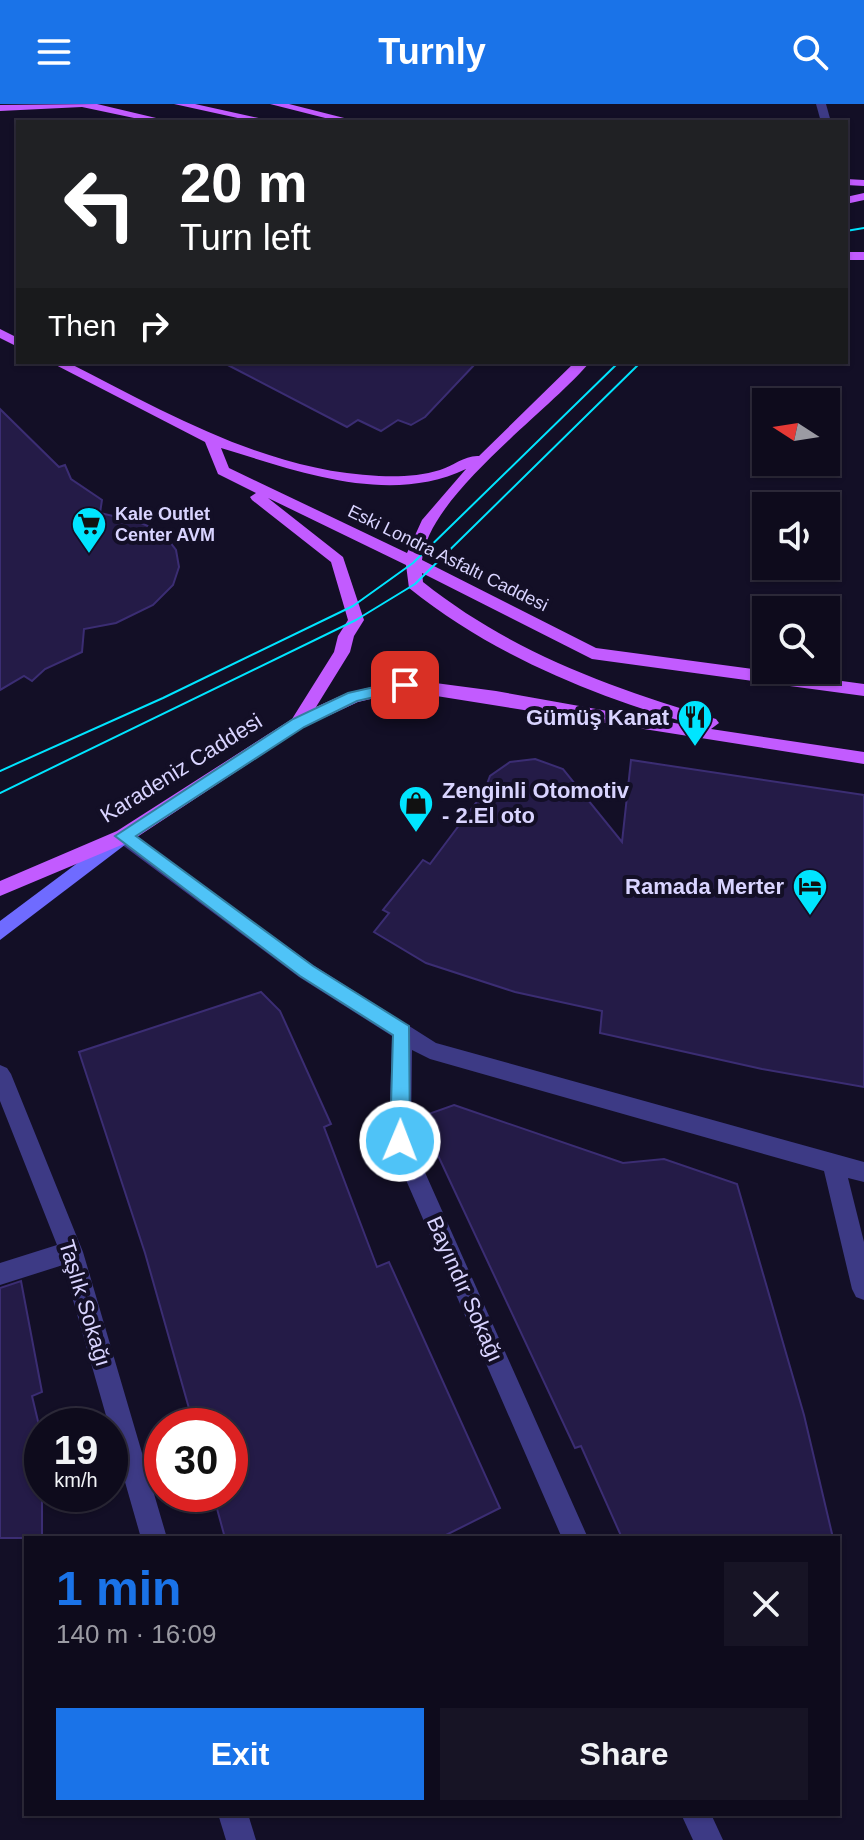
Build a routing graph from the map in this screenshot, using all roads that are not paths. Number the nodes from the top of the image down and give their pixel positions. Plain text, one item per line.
1 (83, 104) edge
2 (179, 104) edge
3 (275, 104) edge
4 (0, 108) edge
5 (159, 120) edge
6 (260, 120) edge
7 (346, 120) edge
8 (61, 364) edge
9 (581, 364) edge
10 (508, 437) junction
11 (211, 440) junction
12 (223, 471) junction
13 (413, 563) junction
14 (864, 690) edge
15 (298, 723) junction
16 (803, 748) junction
17 (864, 758) edge
18 (124, 836) junction
19 (0, 889) edge
20 (0, 932) edge
21 (402, 1032) junction
22 (0, 1074) edge
23 (834, 1166) junction
24 (864, 1172) edge
25 (71, 1252) junction
26 (0, 1274) edge
27 (864, 1289) edge
28 (153, 1536) edge
29 (574, 1536) edge
30 (234, 1816) edge
31 (697, 1816) edge
32 (241, 1840) edge
33 (708, 1840) edge

1 - 4 main road
1 - 5 main road
2 - 6 main road
3 - 7 main road
8 - 11 main road
9 - 10 main road
10 - 11 main road
10 - 13 main road
11 - 12 main road
12 - 13 main road, Eski Londra Asfaltı Caddesi
12 - 15 main road
13 - 14 main road, Eski Londra Asfaltı Caddesi
13 - 16 main road
15 - 16 main road
15 - 18 main road, Karadeniz Caddesi
16 - 17 main road
18 - 19 main road, Karadeniz Caddesi
18 - 20 main road
18 - 21 street
21 - 23 street
21 - 29 street, Bayındır Sokağı
22 - 25 street, Taşlık Sokağı
23 - 24 street
23 - 27 street
25 - 26 street
25 - 28 street, Taşlık Sokağı
30 - 32 street
31 - 33 street

